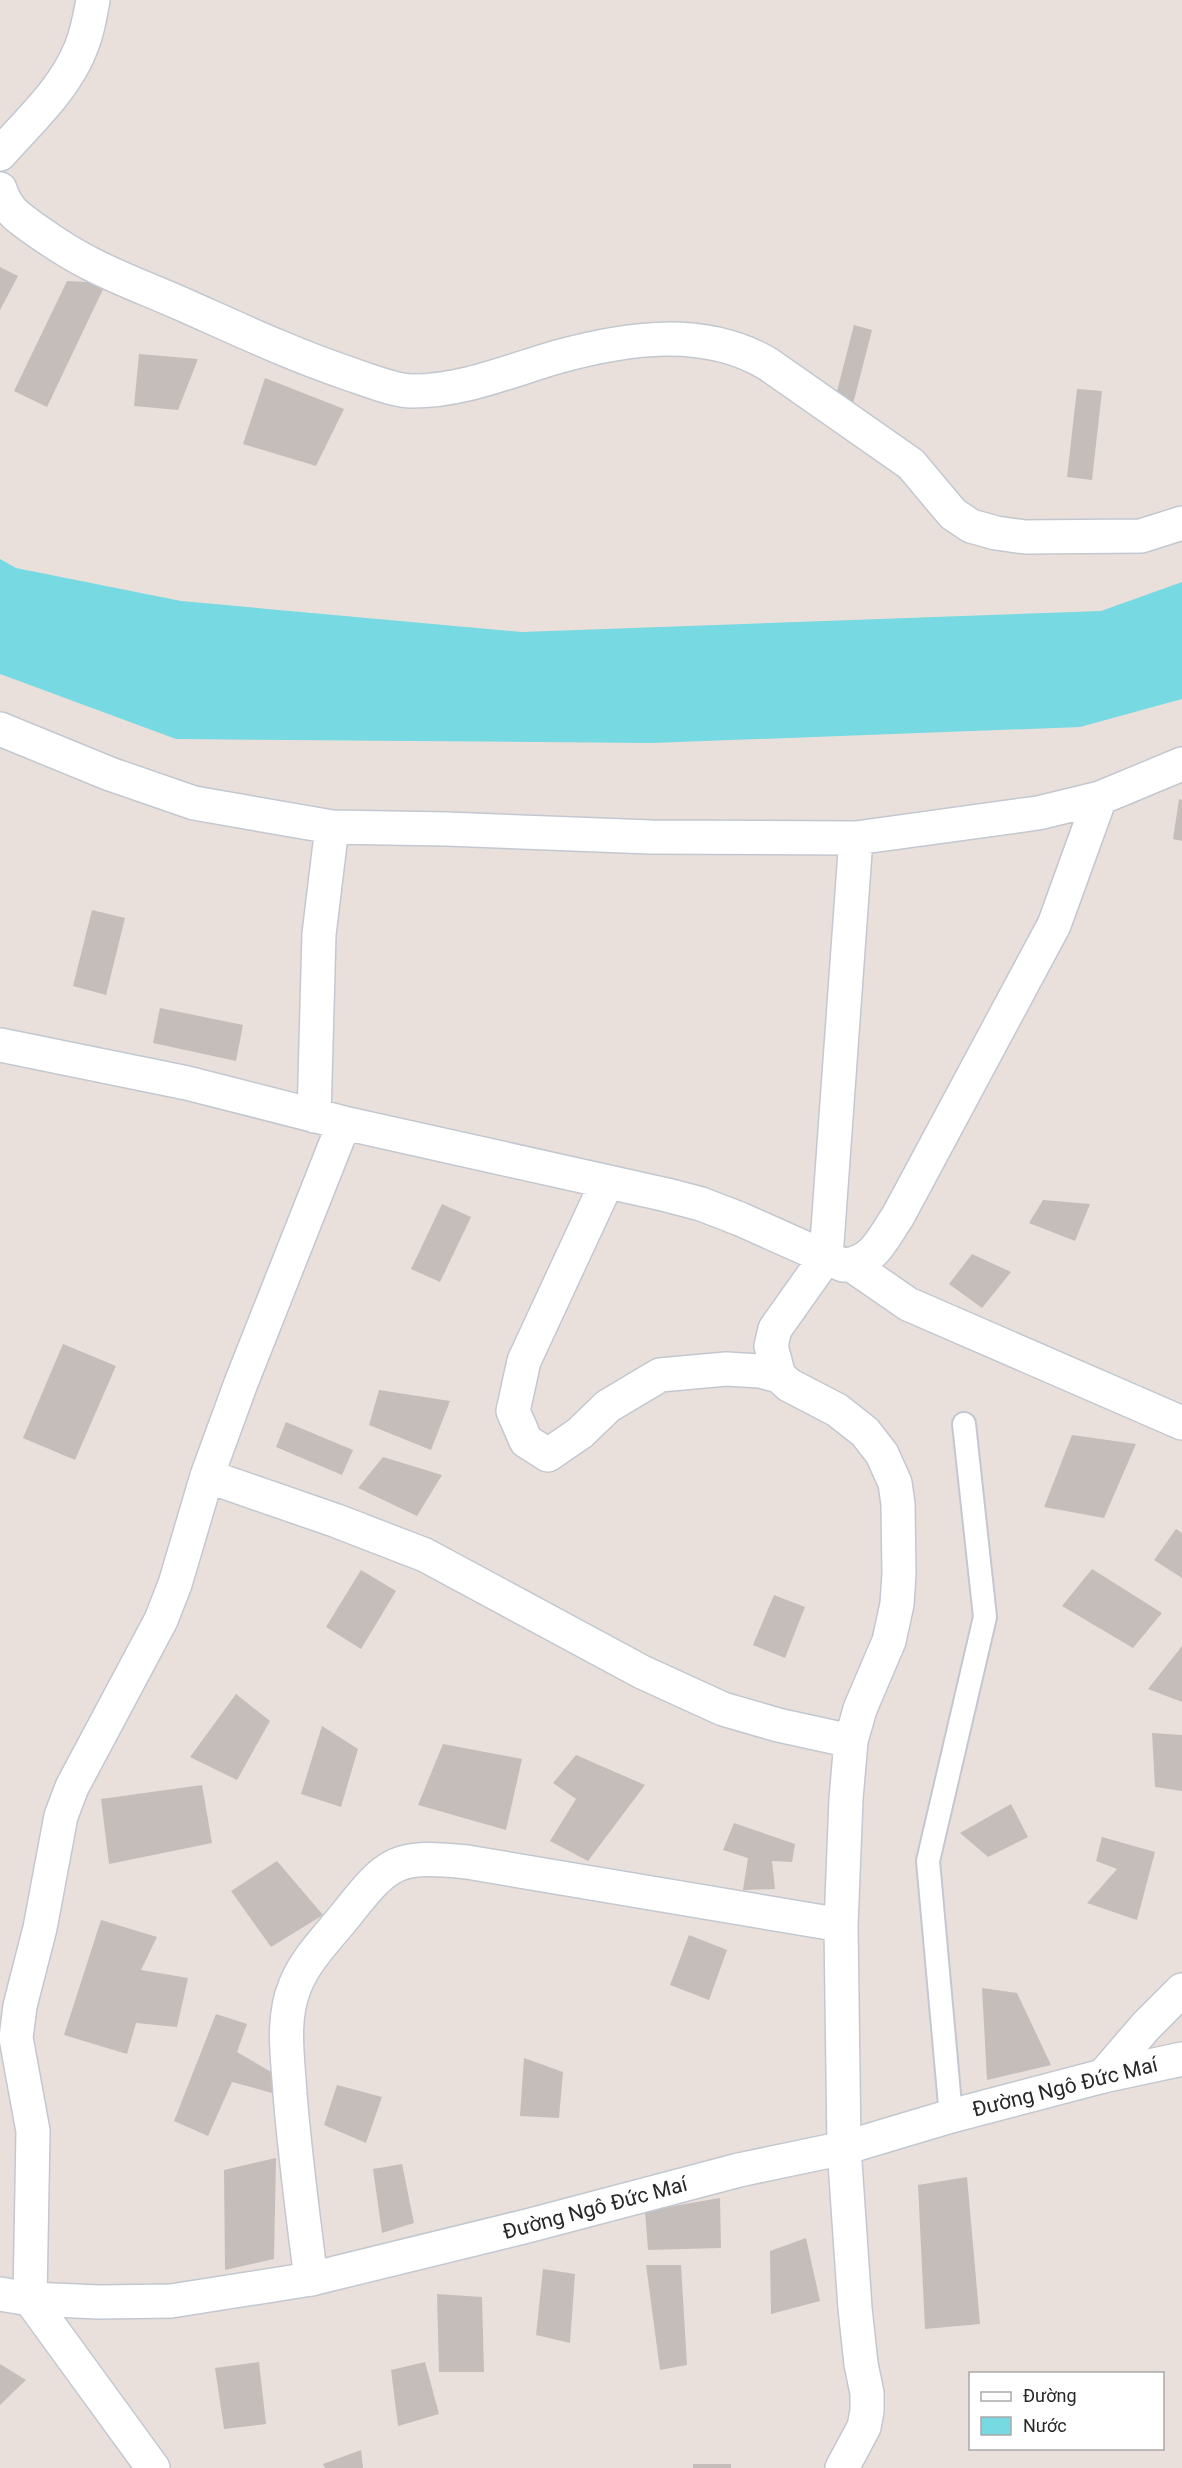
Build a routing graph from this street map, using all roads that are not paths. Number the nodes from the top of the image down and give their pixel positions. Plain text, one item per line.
1 (93, 0) edge
2 (0, 154) edge
3 (0, 189) edge
4 (1182, 523) edge
5 (0, 729) edge
6 (1182, 764) edge
7 (1100, 798) junction
8 (332, 826) junction
9 (856, 838) junction
10 (0, 1046) edge
11 (329, 1119) junction
12 (608, 1182) junction
13 (838, 1261) junction
14 (779, 1376) junction
15 (1182, 1423) edge
16 (964, 1424) dead end
17 (207, 1476) junction
18 (851, 1741) junction
19 (841, 1925) junction
20 (1182, 1990) edge
21 (8, 2036) edge
22 (1182, 2059) edge
23 (1102, 2076) junction
24 (951, 2115) junction
25 (844, 2148) junction
26 (311, 2279) junction
27 (15, 2297) edge
28 (153, 2468) edge
29 (842, 2468) edge

1 - 2 street
3 - 4 street
5 - 8 street
6 - 7 street
7 - 9 street
7 - 13 street
8 - 9 street
8 - 11 street
9 - 13 street
10 - 11 street
11 - 12 street
11 - 17 street
12 - 13 street
12 - 14 street
13 - 14 street
13 - 15 street
14 - 18 street
16 - 24 lane
17 - 18 street
17 - 21 street
18 - 19 street
19 - 25 street
19 - 26 street
20 - 23 street
21 - 27 street
22 - 23 street, Đường Ngô Đức Maí
23 - 24 street, Đường Ngô Đức Maí
24 - 25 street, Đường Ngô Đức Maí
25 - 26 street, Đường Ngô Đức Maí
25 - 29 street
26 - 27 street, Đường Ngô Đức Maí
27 - 28 street

